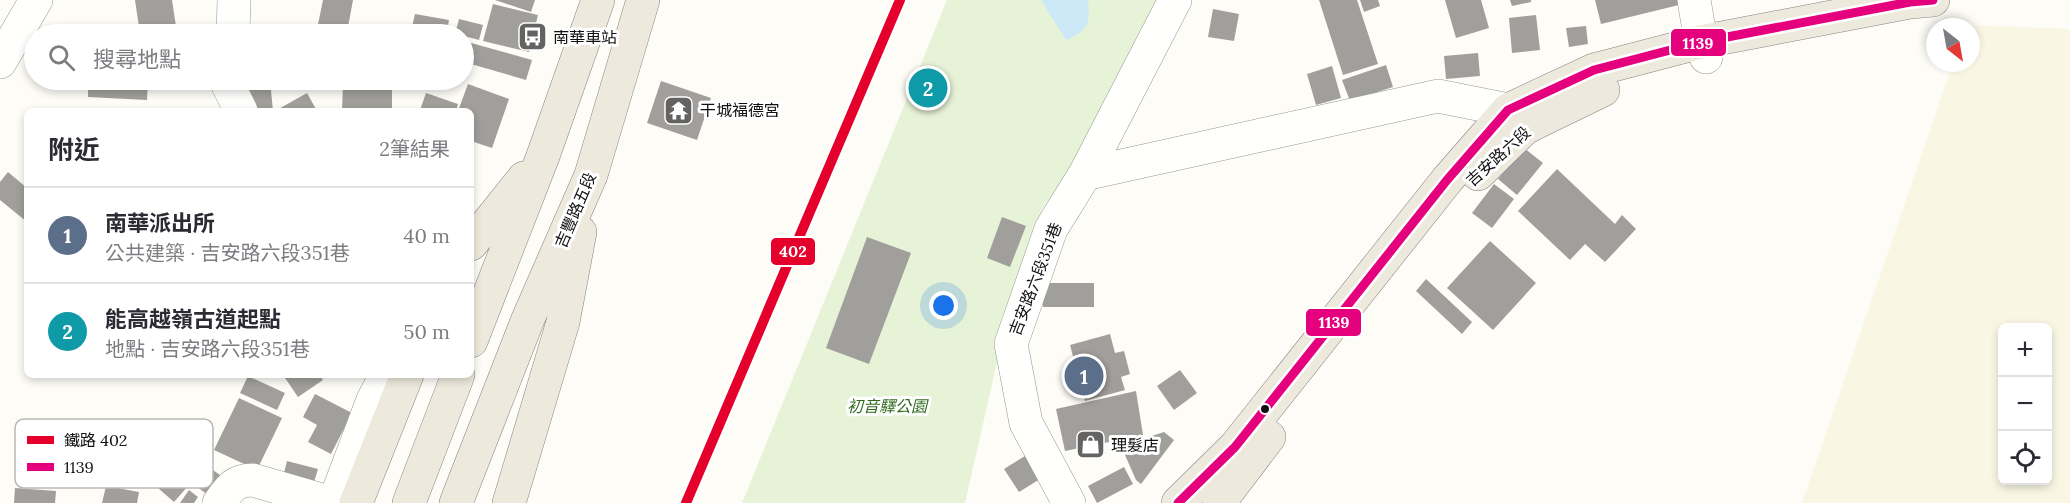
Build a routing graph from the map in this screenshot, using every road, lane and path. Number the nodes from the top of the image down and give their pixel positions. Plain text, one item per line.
1 (36, 0) edge
2 (234, 0) edge
3 (598, 0) edge
4 (643, 0) edge
5 (1175, 0) edge
6 (1694, 0) edge
7 (1933, 0) edge
8 (1947, 0) edge
9 (233, 24) edge
10 (1703, 50) junction
11 (0, 62) edge
12 (230, 90) edge
13 (240, 108) edge
14 (1517, 119) junction
15 (543, 156) junction
16 (1085, 174) junction
17 (591, 175) junction
18 (474, 240) edge
19 (474, 333) edge
20 (384, 378) edge
21 (406, 378) edge
22 (457, 378) edge
23 (219, 503) edge
24 (333, 503) edge
25 (356, 503) edge
26 (409, 503) edge
27 (456, 503) edge
28 (508, 503) edge
29 (1069, 503) edge
30 (1178, 503) edge
31 (1220, 503) edge

1 - 11 street
2 - 9 street
3 - 15 main road
4 - 17 main road, 吉豐路五段
5 - 16 street, 吉安路六段351巷
6 - 10 street
7 - 10 main road, 吉安路六段
8 - 10 main road, 吉安路六段
10 - 14 main road, 吉安路六段
12 - 13 street
14 - 16 street
14 - 30 main road, 吉安路六段
14 - 31 main road, 吉安路六段
15 - 18 main road
15 - 19 main road
16 - 29 street, 吉安路六段351巷
17 - 27 main road, 吉豐路五段
17 - 28 main road
20 - 24 street
21 - 25 main road
22 - 26 main road
23 - 24 street

